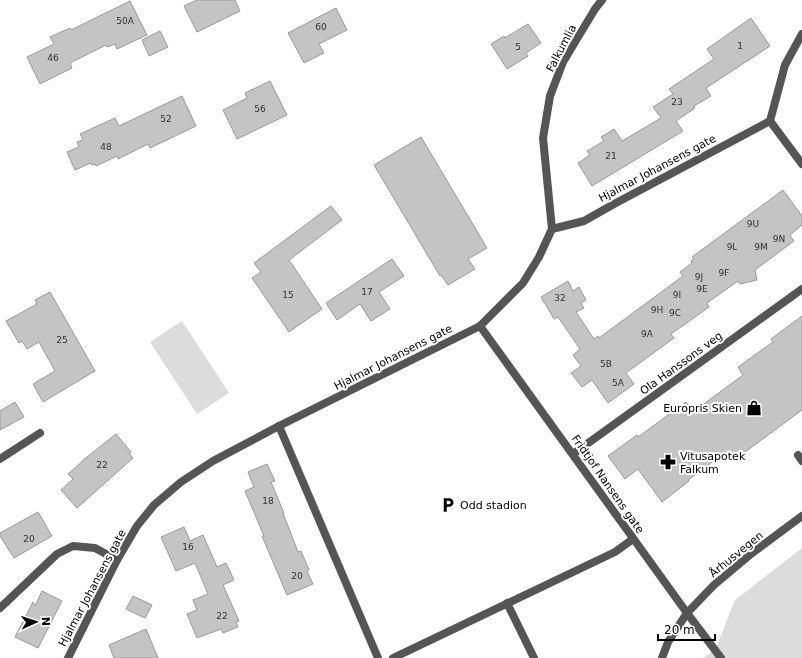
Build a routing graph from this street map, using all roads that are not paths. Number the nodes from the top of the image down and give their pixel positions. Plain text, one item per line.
1 (602, 0) edge
2 (802, 34) edge
3 (770, 121) junction
4 (802, 164) edge
5 (552, 229) junction
6 (802, 289) edge
7 (480, 326) junction
8 (280, 426) junction
9 (40, 433) dead end
10 (573, 454) junction
11 (0, 459) edge
12 (802, 516) edge
13 (633, 539) junction
14 (117, 560) junction
15 (507, 603) junction
16 (0, 608) edge
17 (687, 613) junction
18 (68, 658) edge
19 (378, 658) edge
20 (393, 658) edge
21 (534, 658) edge
22 (662, 658) edge
23 (721, 658) edge

1 - 5 street, Falkumlia
2 - 3 street
3 - 4 street
3 - 5 street, Hjalmar Johansens gate
5 - 7 street, Hjalmar Johansens gate
6 - 10 street, Ola Hanssons veg
7 - 8 street, Hjalmar Johansens gate
7 - 10 street, Fridtjof Nansens gate
8 - 14 street, Hjalmar Johansens gate
8 - 19 street
9 - 11 street
10 - 13 street, Fridtjof Nansens gate
12 - 17 street, Århusvegen
13 - 15 street
13 - 17 street, Fridtjof Nansens gate
14 - 16 street
14 - 18 street, Hjalmar Johansens gate
15 - 20 street
15 - 21 street
17 - 22 street
17 - 23 street, Fridtjof Nansens gate

